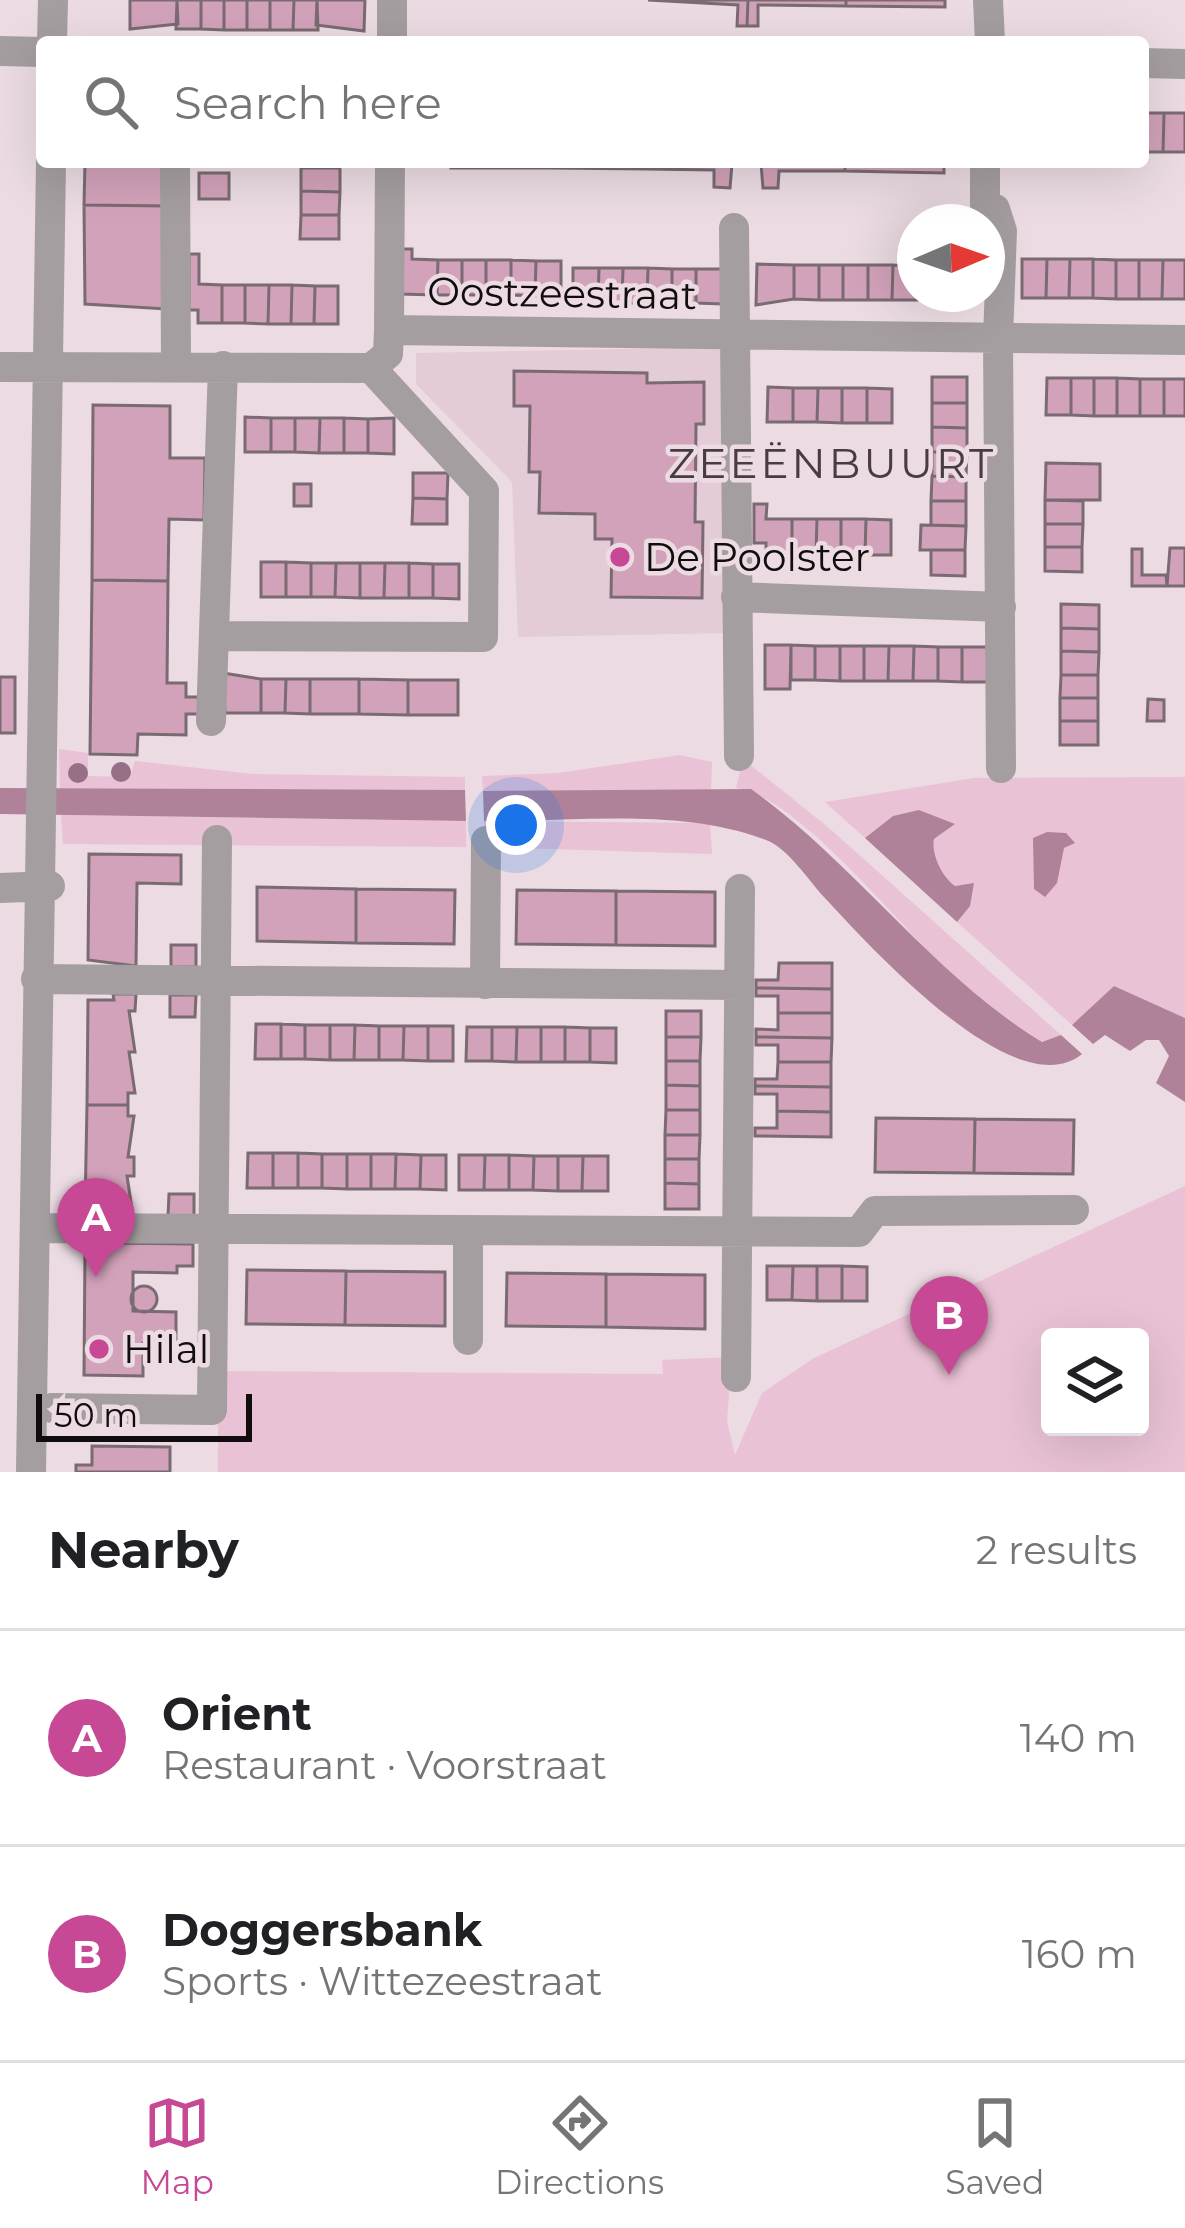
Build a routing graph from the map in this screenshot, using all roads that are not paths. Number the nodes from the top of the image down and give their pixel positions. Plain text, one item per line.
1 (53, 0) edge
2 (392, 0) edge
3 (988, 0) edge
4 (52, 36) edge
5 (392, 36) edge
6 (990, 36) edge
7 (0, 51) edge
8 (36, 52) edge
9 (1149, 63) edge
10 (1185, 64) edge
11 (51, 168) edge
12 (176, 168) edge
13 (390, 168) edge
14 (986, 168) edge
15 (734, 228) dead end
16 (389, 330) junction
17 (734, 334) junction
18 (998, 338) junction
19 (1185, 340) edge
20 (176, 366) junction
21 (223, 366) junction
22 (0, 367) edge
23 (50, 367) junction
24 (370, 368) junction
25 (736, 597) junction
26 (1001, 608) junction
27 (214, 636) junction
28 (211, 721) dead end
29 (739, 756) dead end
30 (1001, 768) dead end
31 (217, 840) dead end
32 (486, 841) dead end
33 (43, 885) junction
34 (0, 888) edge
35 (740, 889) dead end
36 (46, 979) junction
37 (216, 981) junction
38 (485, 984) junction
39 (739, 985) junction
40 (1074, 1210) dead end
41 (45, 1228) junction
42 (214, 1228) junction
43 (468, 1230) junction
44 (737, 1232) junction
45 (468, 1340) dead end
46 (736, 1377) dead end
47 (52, 1408) junction
48 (31, 1472) edge
49 (50, 1472) edge

1 - 4 street
2 - 5 street
3 - 6 street
7 - 8 street
9 - 10 street
11 - 23 street
12 - 20 street
13 - 16 street, Oostzeestraat
14 - 18 street
15 - 17 street, Oostzeestraat
16 - 17 street, Oostzeestraat
16 - 24 street, Oostzeestraat
17 - 18 street, Oostzeestraat
17 - 25 street, Oostzeestraat
18 - 19 street, Oostzeestraat
18 - 26 street
20 - 21 street
20 - 23 street
21 - 24 street
21 - 27 street
22 - 23 street
23 - 33 street
24 - 27 street
25 - 26 street
25 - 29 street, Oostzeestraat
26 - 30 street
27 - 28 street
31 - 37 street
32 - 38 street
33 - 34 street
33 - 36 street
35 - 39 street
36 - 37 street
36 - 41 street
37 - 38 street
37 - 42 street
38 - 39 street
39 - 44 street
40 - 44 street
41 - 42 street
41 - 47 street
41 - 48 street
42 - 43 street
42 - 47 street
43 - 44 street
43 - 45 street
44 - 46 street
47 - 49 street

